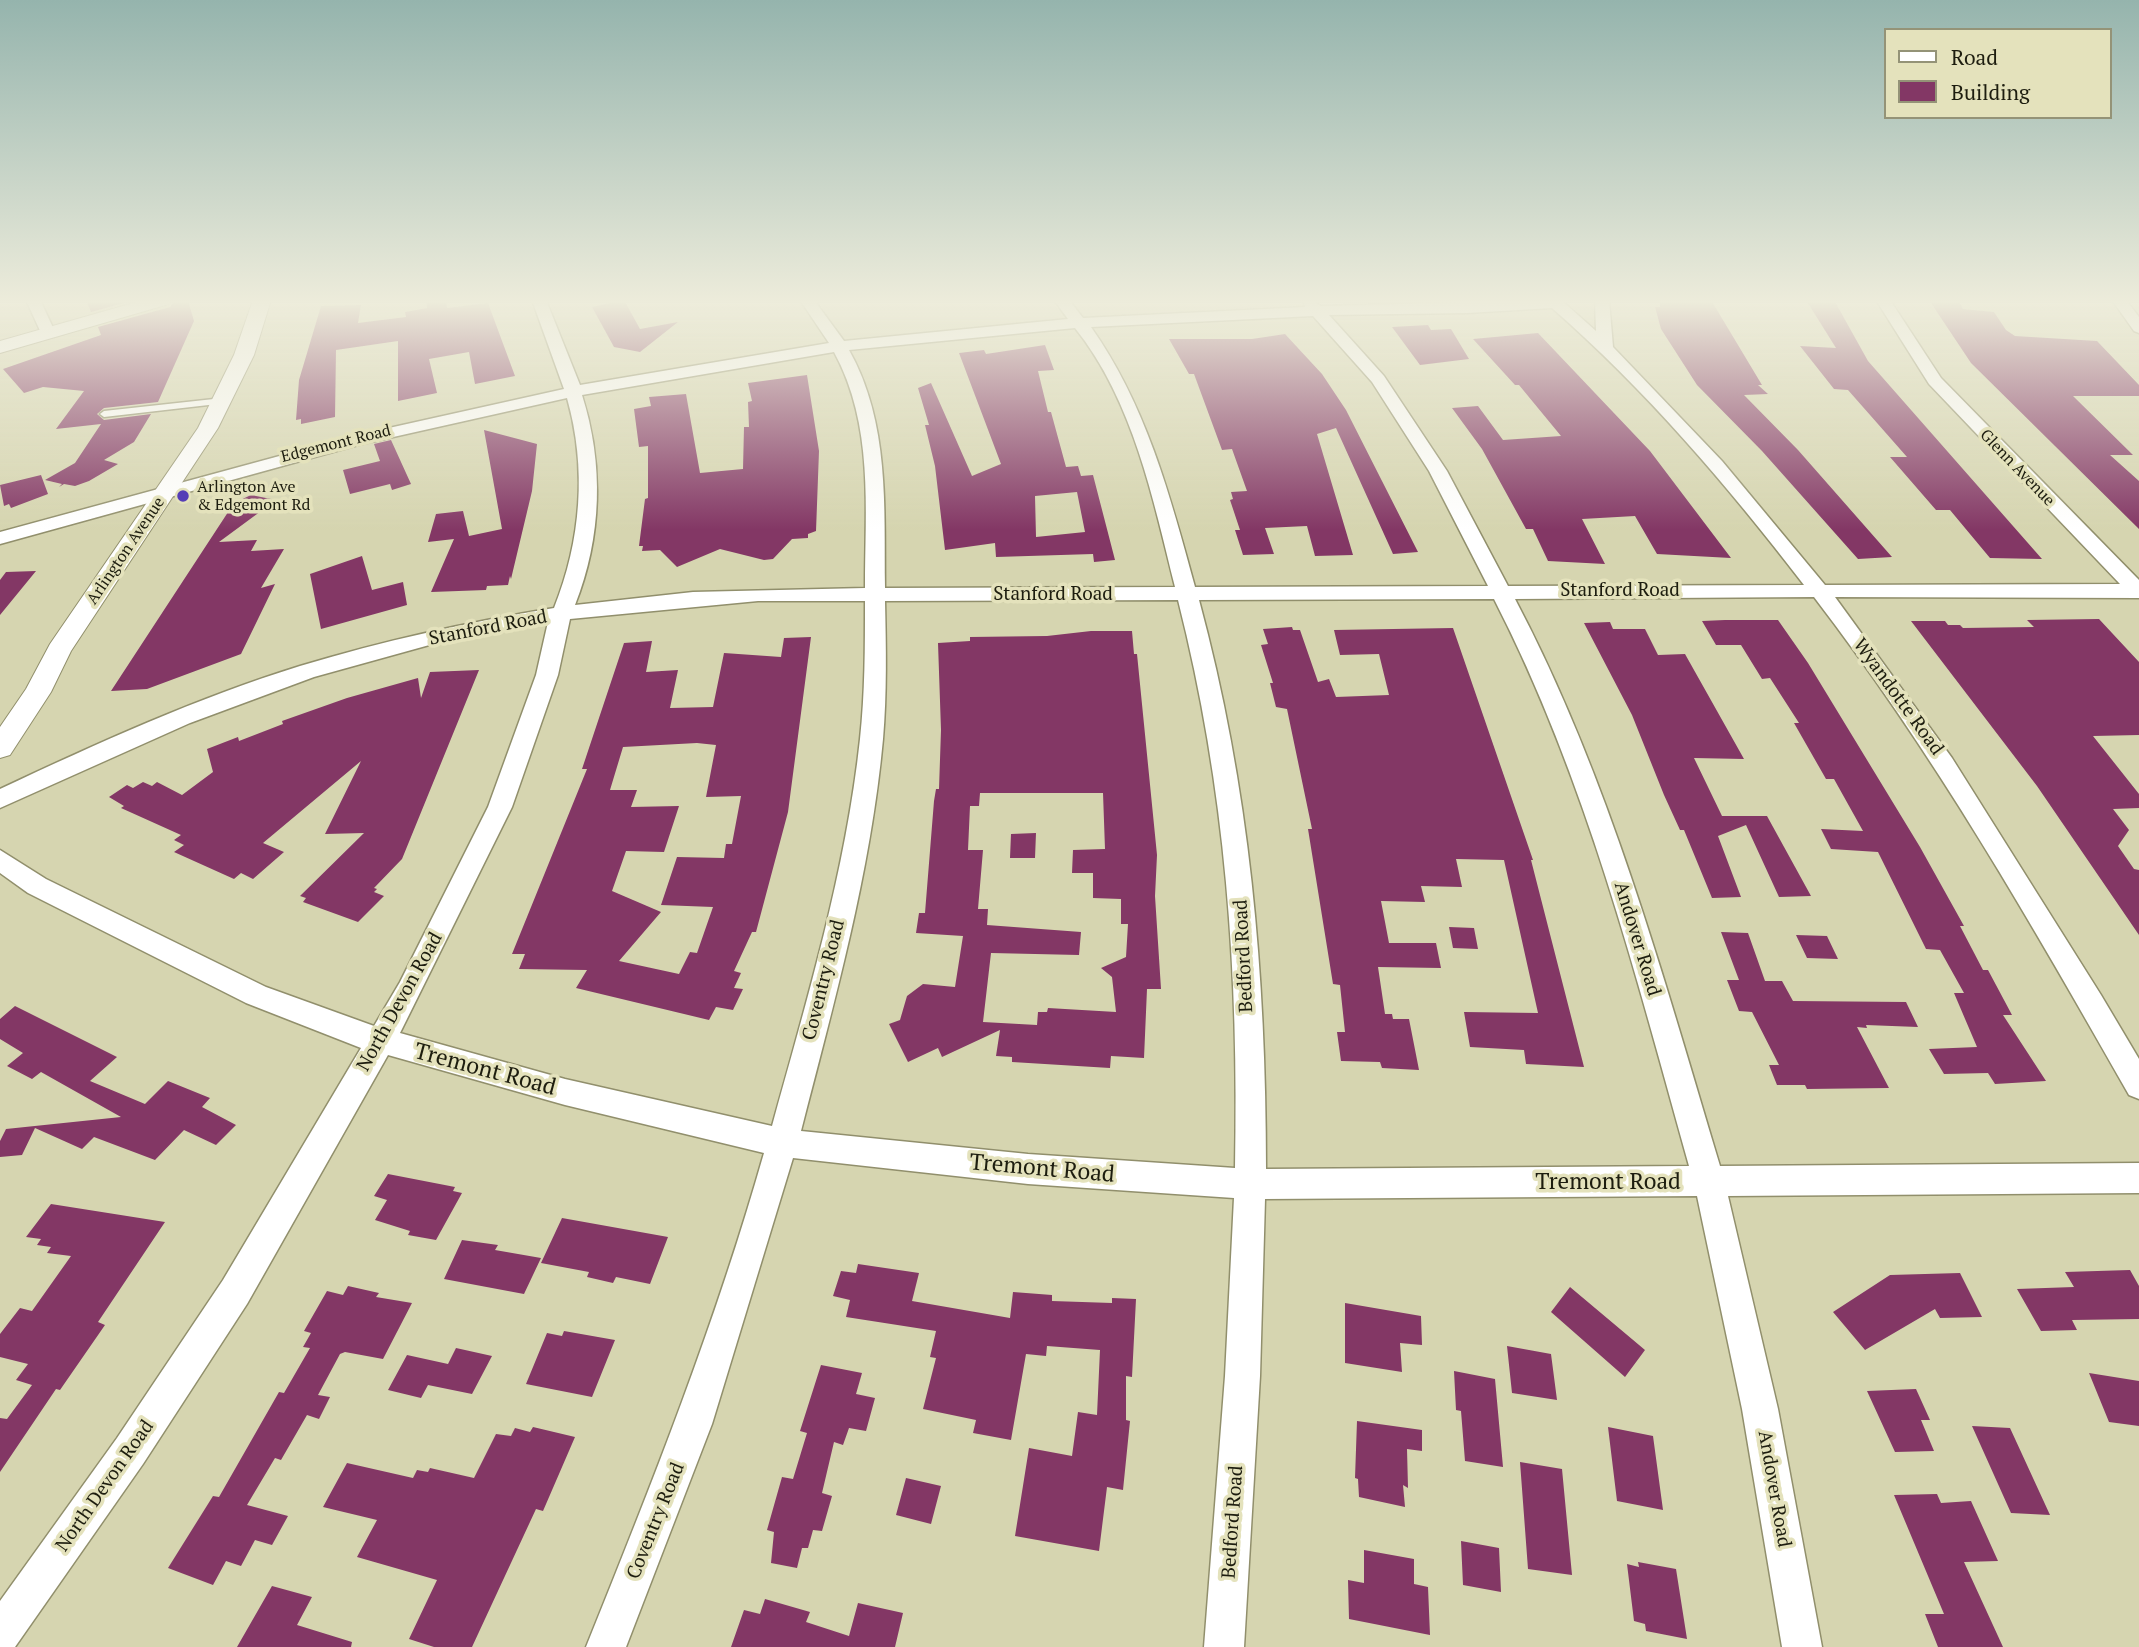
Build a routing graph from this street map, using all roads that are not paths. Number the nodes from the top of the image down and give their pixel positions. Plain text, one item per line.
1 (234, 377) edge
2 (569, 377) edge
3 (647, 377) edge
4 (852, 377) edge
5 (1117, 377) edge
6 (1376, 377) edge
7 (1635, 377) edge
8 (1932, 377) edge
9 (574, 390) junction
10 (223, 401) junction
11 (104, 414) dead end
12 (170, 488) junction
13 (0, 538) edge
14 (1819, 590) junction
15 (2138, 591) edge
16 (1501, 592) junction
17 (1188, 594) junction
18 (875, 596) junction
19 (563, 613) junction
20 (59, 650) junction
21 (0, 716) edge
22 (0, 748) edge
23 (0, 799) edge
24 (0, 860) edge
25 (381, 1041) junction
26 (2139, 1086) edge
27 (783, 1143) junction
28 (2139, 1178) edge
29 (1709, 1181) junction
30 (1252, 1184) junction
31 (0, 1634) edge
32 (606, 1647) edge
33 (1224, 1647) edge
34 (1802, 1647) edge

1 - 10 street, Arlington Avenue
2 - 9 street, North Devon Road
3 - 9 street, Edgemont Road
4 - 18 street, Coventry Road
5 - 17 street, Bedford Road
6 - 16 street, Andover Road
7 - 14 street, Wyandotte Road
8 - 15 street, Glenn Avenue
9 - 12 street, Edgemont Road
9 - 19 street, North Devon Road
10 - 11 lane
10 - 12 street, Arlington Avenue
12 - 13 street, Edgemont Road
12 - 20 street, Arlington Avenue
14 - 15 street, Stanford Road
14 - 16 street, Stanford Road
14 - 26 street, Wyandotte Road
16 - 17 street, Stanford Road
16 - 29 street, Andover Road
17 - 18 street, Stanford Road
17 - 30 street, Bedford Road
18 - 19 street, Stanford Road
18 - 27 street, Coventry Road
19 - 23 street, Stanford Road
19 - 25 street, North Devon Road
20 - 21 street, Arlington Avenue
20 - 22 street, Arlington Avenue
24 - 25 street, Tremont Road
25 - 27 street, Tremont Road
25 - 31 street, North Devon Road
27 - 30 street, Tremont Road
27 - 32 street, Coventry Road
28 - 29 street, Tremont Road
29 - 30 street, Tremont Road
29 - 34 street, Andover Road
30 - 33 street, Bedford Road

